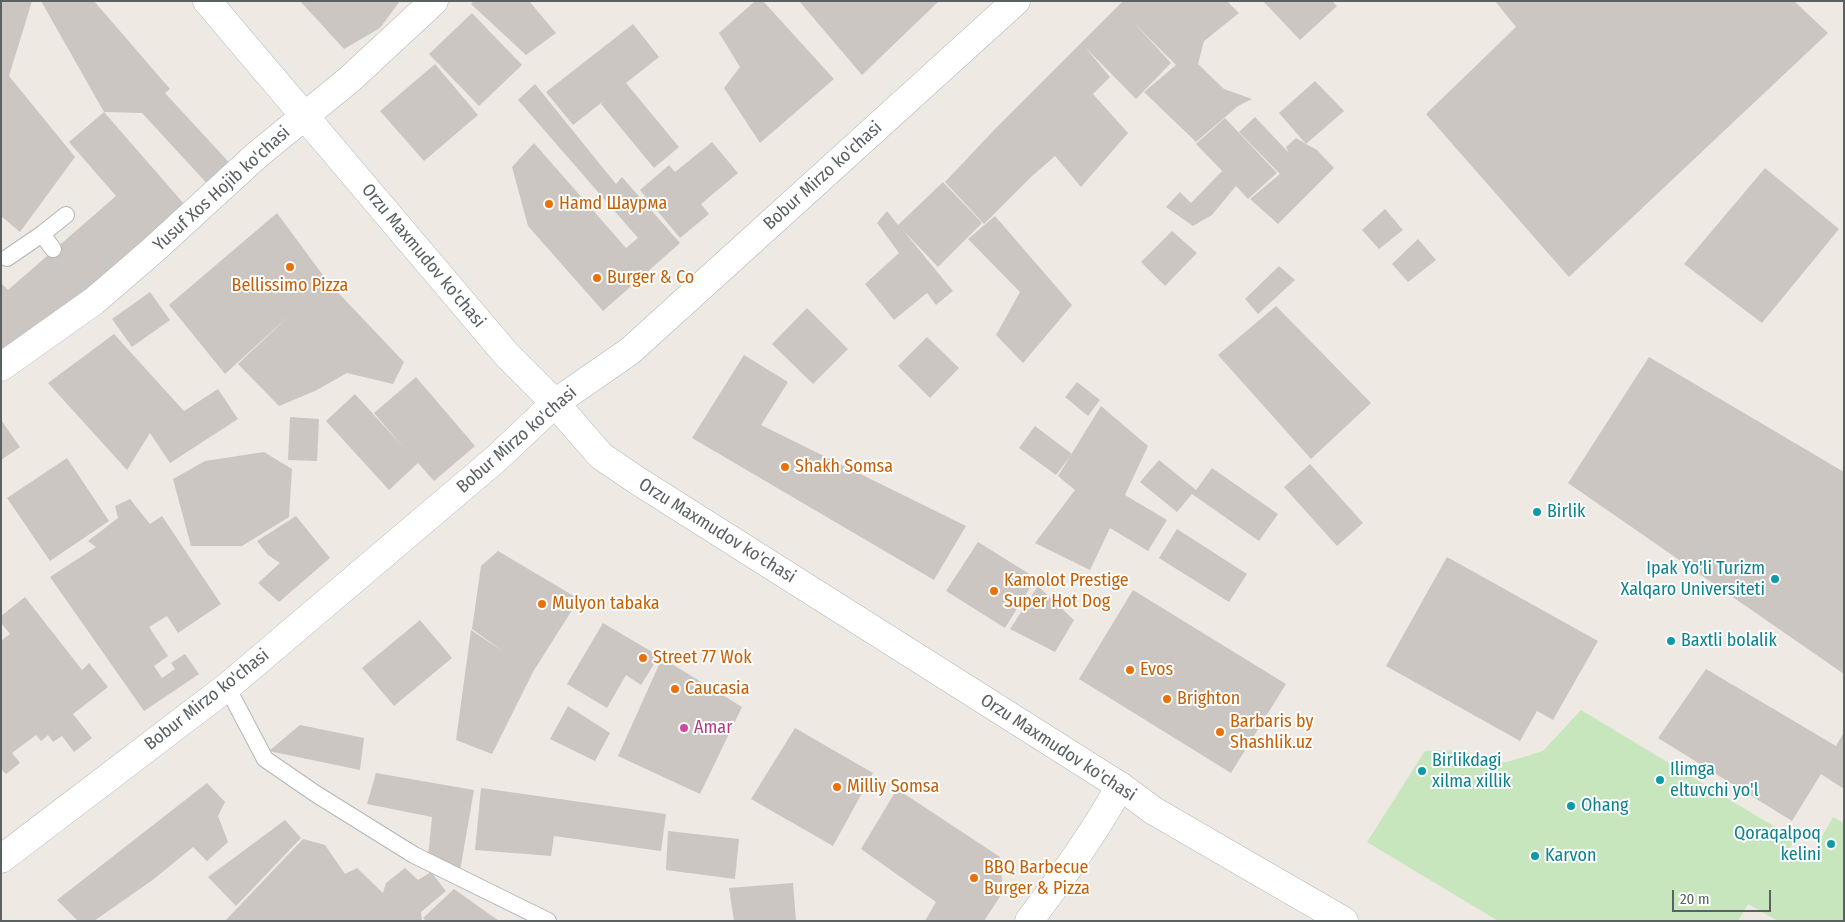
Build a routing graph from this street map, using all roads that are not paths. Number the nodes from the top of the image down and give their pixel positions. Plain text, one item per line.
1 (207, 1) edge
2 (434, 1) edge
3 (1016, 1) edge
4 (304, 116) junction
5 (66, 215) dead end
6 (42, 234) junction
7 (54, 249) dead end
8 (7, 258) dead end
9 (1, 367) edge
10 (555, 403) junction
11 (227, 687) junction
12 (1120, 786) junction
13 (1, 859) edge
14 (548, 921) edge
15 (1029, 921) edge
16 (1344, 921) edge

1 - 4 main road, Orzu Maxmudov ko'chasi
2 - 4 main road, Yusuf Xos Hojib ko'chasi
3 - 10 main road, Bobur Mirzo ko'chasi
4 - 9 main road, Yusuf Xos Hojib ko'chasi
4 - 10 main road, Orzu Maxmudov ko'chasi
5 - 6 lane
6 - 7 lane
6 - 8 lane
10 - 11 main road, Bobur Mirzo ko'chasi
10 - 12 main road, Orzu Maxmudov ko'chasi
11 - 13 main road, Bobur Mirzo ko'chasi
11 - 14 lane
12 - 15 main road
12 - 16 main road, Orzu Maxmudov ko'chasi

